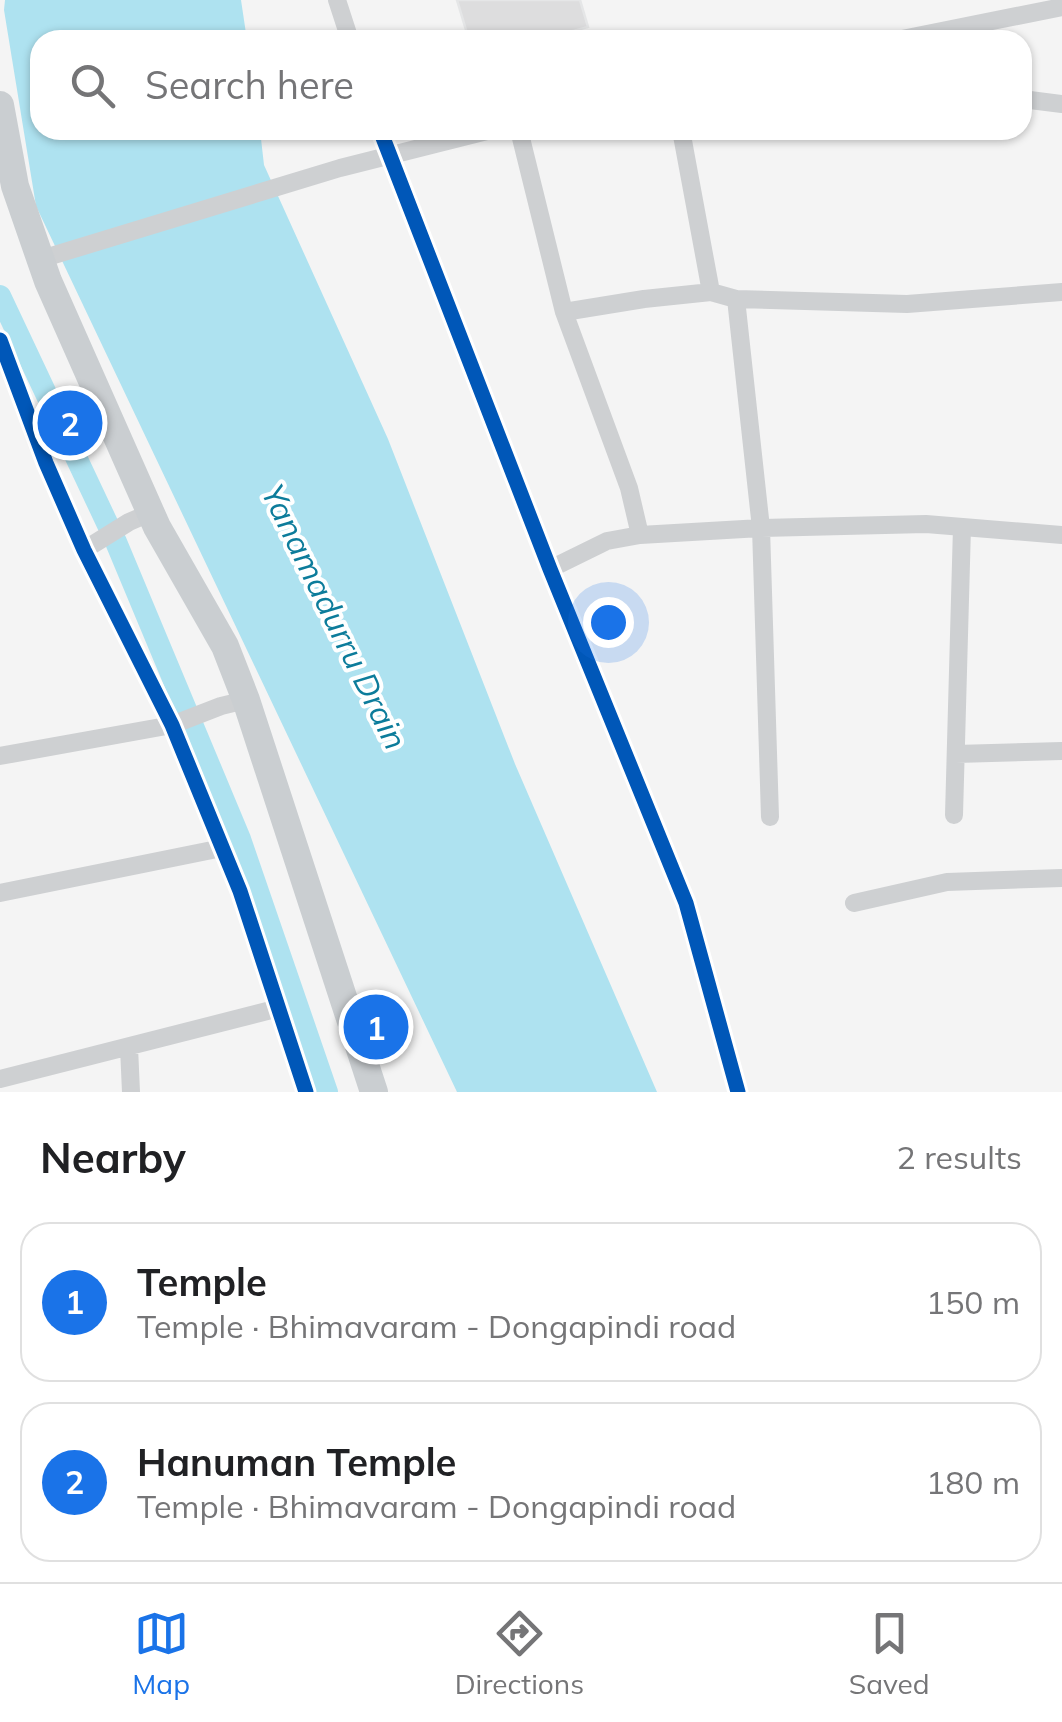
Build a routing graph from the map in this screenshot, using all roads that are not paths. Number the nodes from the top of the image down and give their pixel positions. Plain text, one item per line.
1 (337, 0) edge
2 (1062, 7) edge
3 (1000, 19) junction
4 (347, 30) edge
5 (946, 30) edge
6 (999, 30) edge
7 (1032, 101) edge
8 (1062, 104) edge
9 (0, 105) edge
10 (383, 140) edge
11 (451, 140) edge
12 (521, 140) edge
13 (683, 140) edge
14 (388, 156) junction
15 (41, 259) junction
16 (711, 292) junction
17 (1062, 292) edge
18 (736, 299) junction
19 (564, 312) junction
20 (0, 340) edge
21 (140, 518) junction
22 (962, 527) junction
23 (761, 528) junction
24 (640, 534) junction
25 (1062, 536) edge
26 (90, 547) junction
27 (550, 568) junction
28 (233, 703) junction
29 (179, 722) junction
30 (1062, 752) edge
31 (956, 754) junction
32 (0, 756) edge
33 (954, 815) dead end
34 (770, 817) dead end
35 (222, 848) junction
36 (1062, 878) edge
37 (0, 893) edge
38 (854, 903) dead end
39 (279, 1008) junction
40 (129, 1047) junction
41 (0, 1079) edge
42 (132, 1092) edge
43 (306, 1092) edge
44 (374, 1092) edge
45 (738, 1092) edge

1 - 4 street
2 - 3 street
3 - 5 street
3 - 6 street
7 - 8 street
9 - 15 main road
10 - 14 street
11 - 14 street
12 - 19 street
13 - 16 street
14 - 15 street
14 - 27 street
15 - 21 main road
16 - 18 street
16 - 19 street
17 - 18 street
18 - 23 street
19 - 24 street
20 - 26 street
21 - 26 street
21 - 28 main road
22 - 23 street
22 - 25 street
22 - 31 street
23 - 24 street
23 - 34 street
24 - 27 street
26 - 29 street
27 - 45 street
28 - 29 street
28 - 44 main road
29 - 32 street
29 - 35 street
30 - 31 street
31 - 33 street
35 - 37 street
35 - 39 street
36 - 38 street
39 - 40 street
39 - 43 street
40 - 41 street
40 - 42 street

